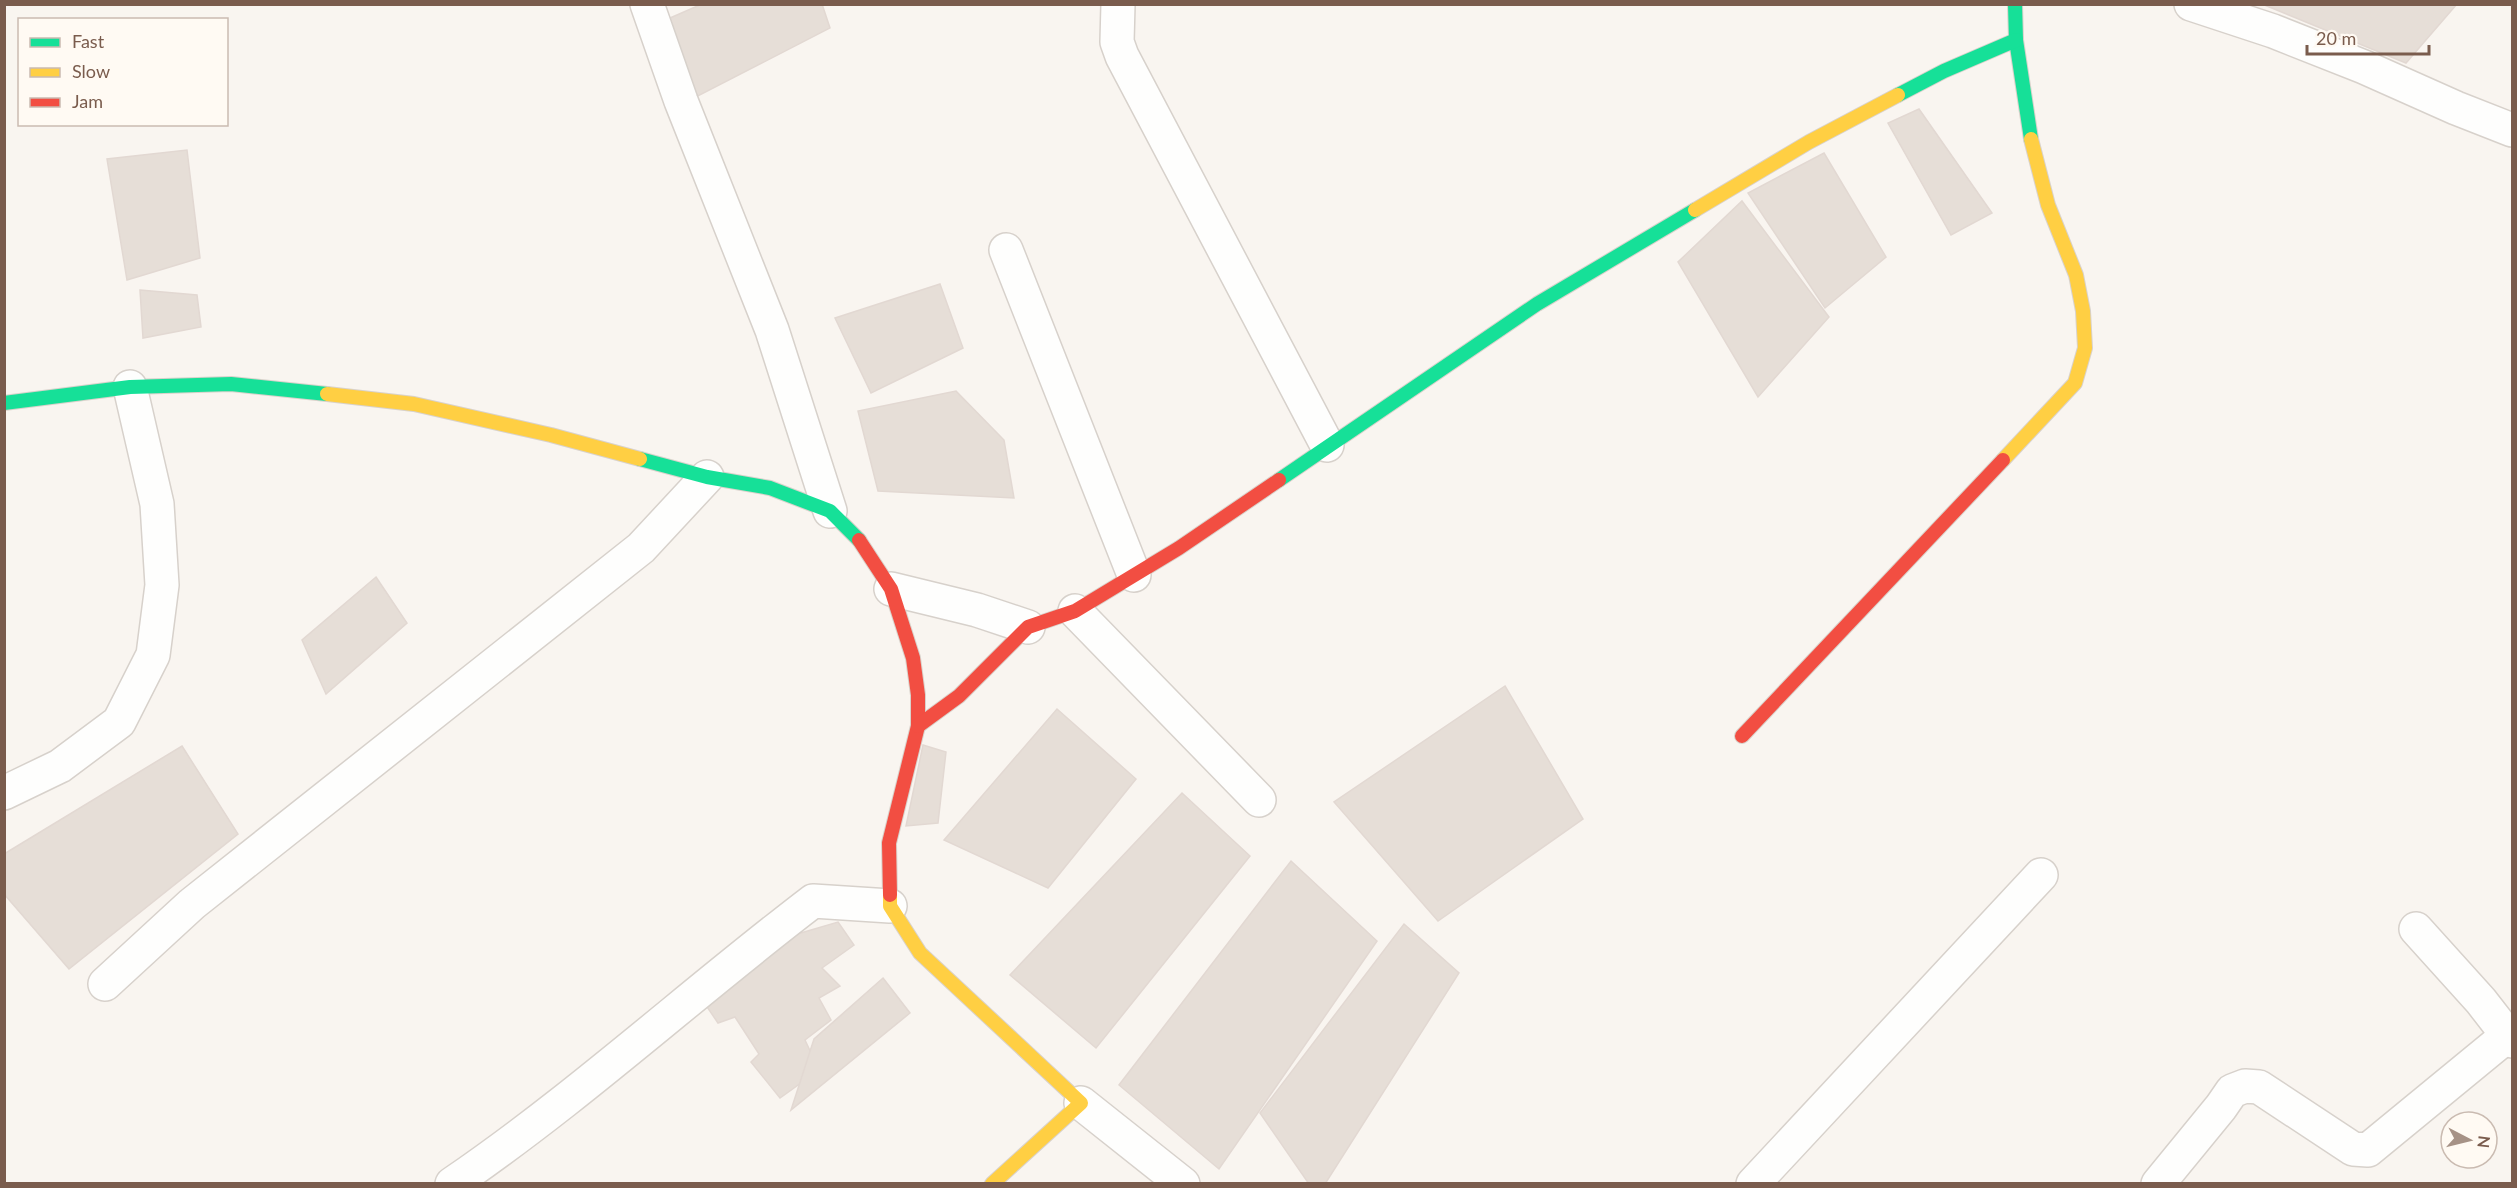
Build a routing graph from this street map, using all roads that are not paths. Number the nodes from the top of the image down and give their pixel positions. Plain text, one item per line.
1 (647, 4) edge
2 (1118, 4) edge
3 (2015, 4) edge
4 (2191, 4) edge
5 (2016, 40) junction
6 (2512, 130) edge
7 (1006, 250) dead end
8 (130, 387) junction
9 (4, 403) edge
10 (1327, 445) junction
11 (708, 477) junction
12 (830, 511) junction
13 (1134, 575) junction
14 (891, 589) junction
15 (1075, 611) junction
16 (1028, 627) junction
17 (918, 726) junction
18 (1742, 736) dead end
19 (4, 793) edge
20 (1259, 800) dead end
21 (2041, 875) dead end
22 (890, 906) junction
23 (2416, 929) dead end
24 (105, 984) dead end
25 (2510, 1038) edge
26 (1081, 1103) junction
27 (452, 1184) edge
28 (992, 1184) edge
29 (1182, 1184) edge
30 (1753, 1184) edge
31 (2158, 1184) edge

1 - 12 street
2 - 10 street
3 - 5 street
4 - 6 street
5 - 10 street
5 - 18 street
7 - 13 street
8 - 9 street
8 - 11 street
8 - 19 street
10 - 13 street
11 - 12 street
11 - 24 street
12 - 14 street
13 - 15 street
14 - 16 street
14 - 17 street
15 - 16 street
15 - 20 street
16 - 17 street
17 - 22 street
21 - 30 street
22 - 26 street
22 - 27 street
23 - 25 street
25 - 31 street
26 - 28 street
26 - 29 street

